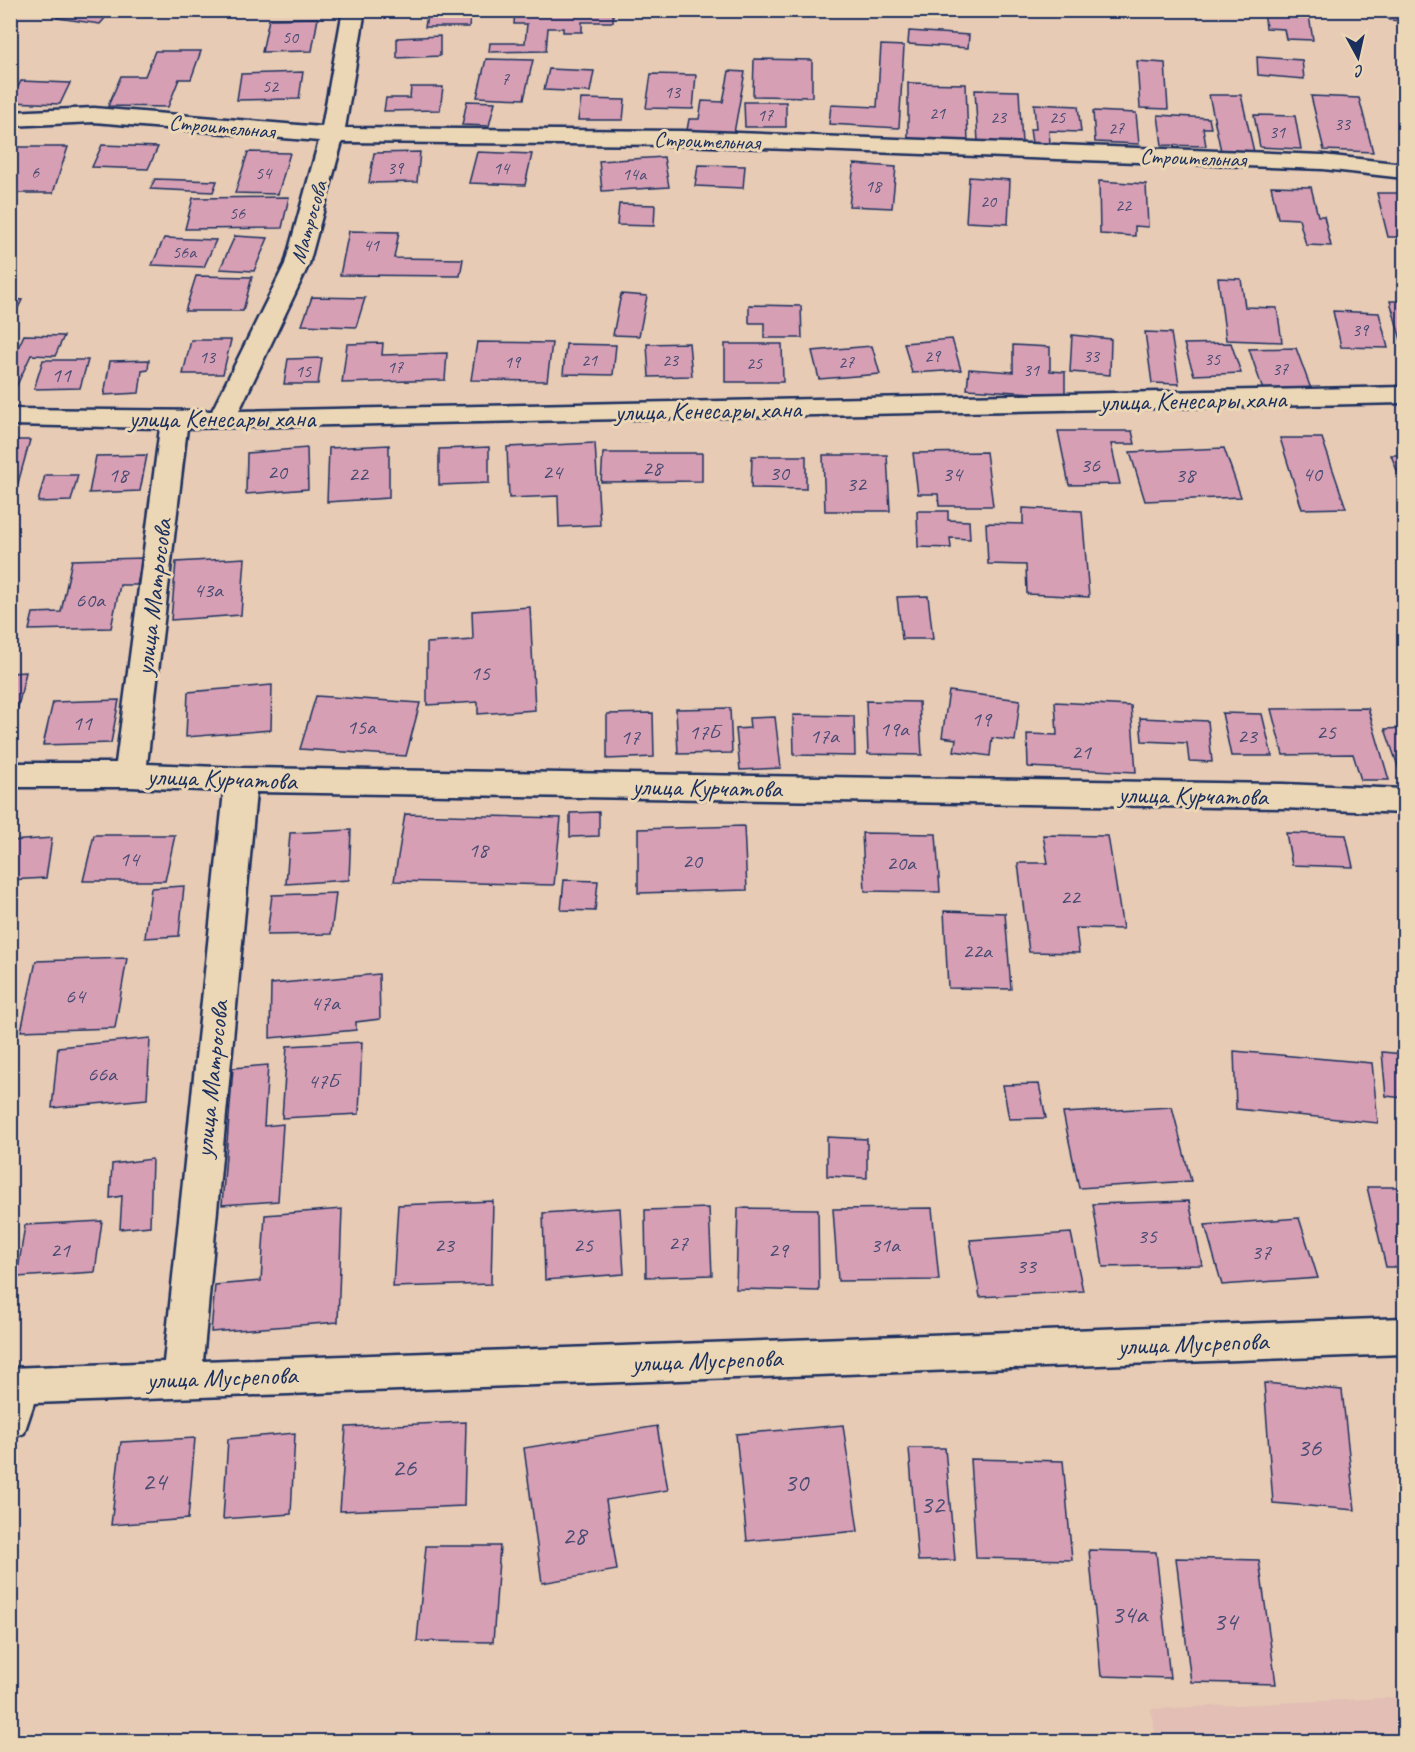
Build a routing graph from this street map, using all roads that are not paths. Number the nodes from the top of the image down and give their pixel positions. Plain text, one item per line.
1 (354, 10) edge
2 (10, 119) edge
3 (332, 135) junction
4 (1404, 171) edge
5 (1404, 395) edge
6 (10, 417) edge
7 (175, 419) junction
8 (221, 420) junction
9 (10, 775) edge
10 (130, 775) junction
11 (241, 780) junction
12 (1404, 801) edge
13 (1404, 1336) edge
14 (182, 1378) junction
15 (13, 1398) edge

1 - 3 street, Матросова
2 - 3 street, Строительная
3 - 4 street, Строительная
3 - 8 street, Матросова
5 - 8 street, улица Кенесары хана
6 - 7 street, улица Кенесары хана
7 - 8 street, улица Кенесары хана
7 - 10 street, улица Матросова
9 - 10 street, улица Курчатова
10 - 11 street, улица Курчатова
11 - 12 street, улица Курчатова
11 - 14 street, улица Матросова
13 - 14 street, улица Мусрепова
14 - 15 street, улица Мусрепова

